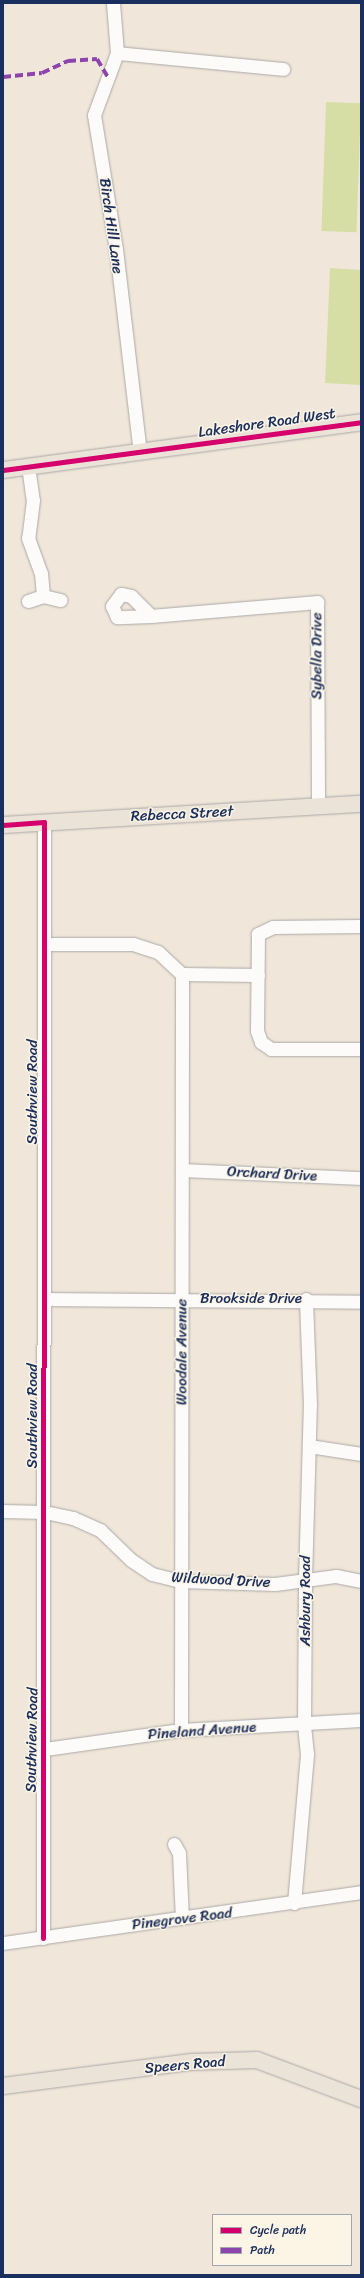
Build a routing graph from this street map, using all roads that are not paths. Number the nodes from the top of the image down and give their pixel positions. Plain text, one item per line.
1 (113, 3) edge
2 (117, 53) junction
3 (283, 69) dead end
4 (361, 422) edge
5 (140, 452) junction
6 (28, 466) junction
7 (3, 470) edge
8 (44, 596) junction
9 (61, 600) dead end
10 (28, 601) dead end
11 (151, 616) dead end
12 (361, 804) edge
13 (318, 806) junction
14 (44, 822) junction
15 (3, 825) edge
16 (361, 926) edge
17 (46, 944) junction
18 (182, 974) junction
19 (258, 975) junction
20 (361, 1049) edge
21 (183, 1170) junction
22 (361, 1178) edge
23 (46, 1299) junction
24 (182, 1299) junction
25 (306, 1299) junction
26 (361, 1302) edge
27 (309, 1446) junction
28 (361, 1454) edge
29 (3, 1511) edge
30 (45, 1512) junction
31 (305, 1580) junction
32 (180, 1581) junction
33 (361, 1581) edge
34 (361, 1720) edge
35 (304, 1725) junction
36 (181, 1730) junction
37 (44, 1749) junction
38 (174, 1844) dead end
39 (361, 1892) edge
40 (294, 1903) junction
41 (182, 1918) junction
42 (43, 1938) junction
43 (3, 1944) edge
44 (3, 2086) edge
45 (361, 2099) edge

1 - 2 street, Birch Hill Lane
2 - 3 street
2 - 5 street, Birch Hill Lane
4 - 5 main road, Lakeshore Road West
5 - 6 main road, Lakeshore Road West
6 - 7 main road, Lakeshore Road West
6 - 8 street
8 - 9 street
8 - 10 street
11 - 13 street, Sybella Drive
12 - 13 main road, Rebecca Street
13 - 14 main road, Rebecca Street
14 - 15 main road, Rebecca Street
14 - 17 street, Southview Road
16 - 19 street
17 - 18 street
17 - 23 street, Southview Road
18 - 19 street
18 - 21 street, Woodale Avenue
19 - 20 street
21 - 22 street, Orchard Drive
21 - 24 street, Woodale Avenue
23 - 24 street, Brookside Drive
23 - 30 street, Southview Road
24 - 25 street, Brookside Drive
24 - 32 street, Woodale Avenue
25 - 26 street, Brookside Drive
25 - 27 street, Ashbury Road
27 - 28 street
27 - 31 street, Ashbury Road
29 - 30 street, Wildwood Drive
30 - 32 street, Wildwood Drive
30 - 37 street, Southview Road
31 - 32 street, Wildwood Drive
31 - 33 street, Wildwood Drive
31 - 35 street, Ashbury Road
32 - 36 street, Woodale Avenue
34 - 35 street, Pineland Avenue
35 - 36 street, Pineland Avenue
35 - 40 street, Ashbury Road
36 - 37 street, Pineland Avenue
37 - 42 street, Southview Road
38 - 41 street
39 - 40 street, Pinegrove Road
40 - 41 street, Pinegrove Road
41 - 42 street, Pinegrove Road
42 - 43 street, Pinegrove Road
44 - 45 main road, Speers Road

